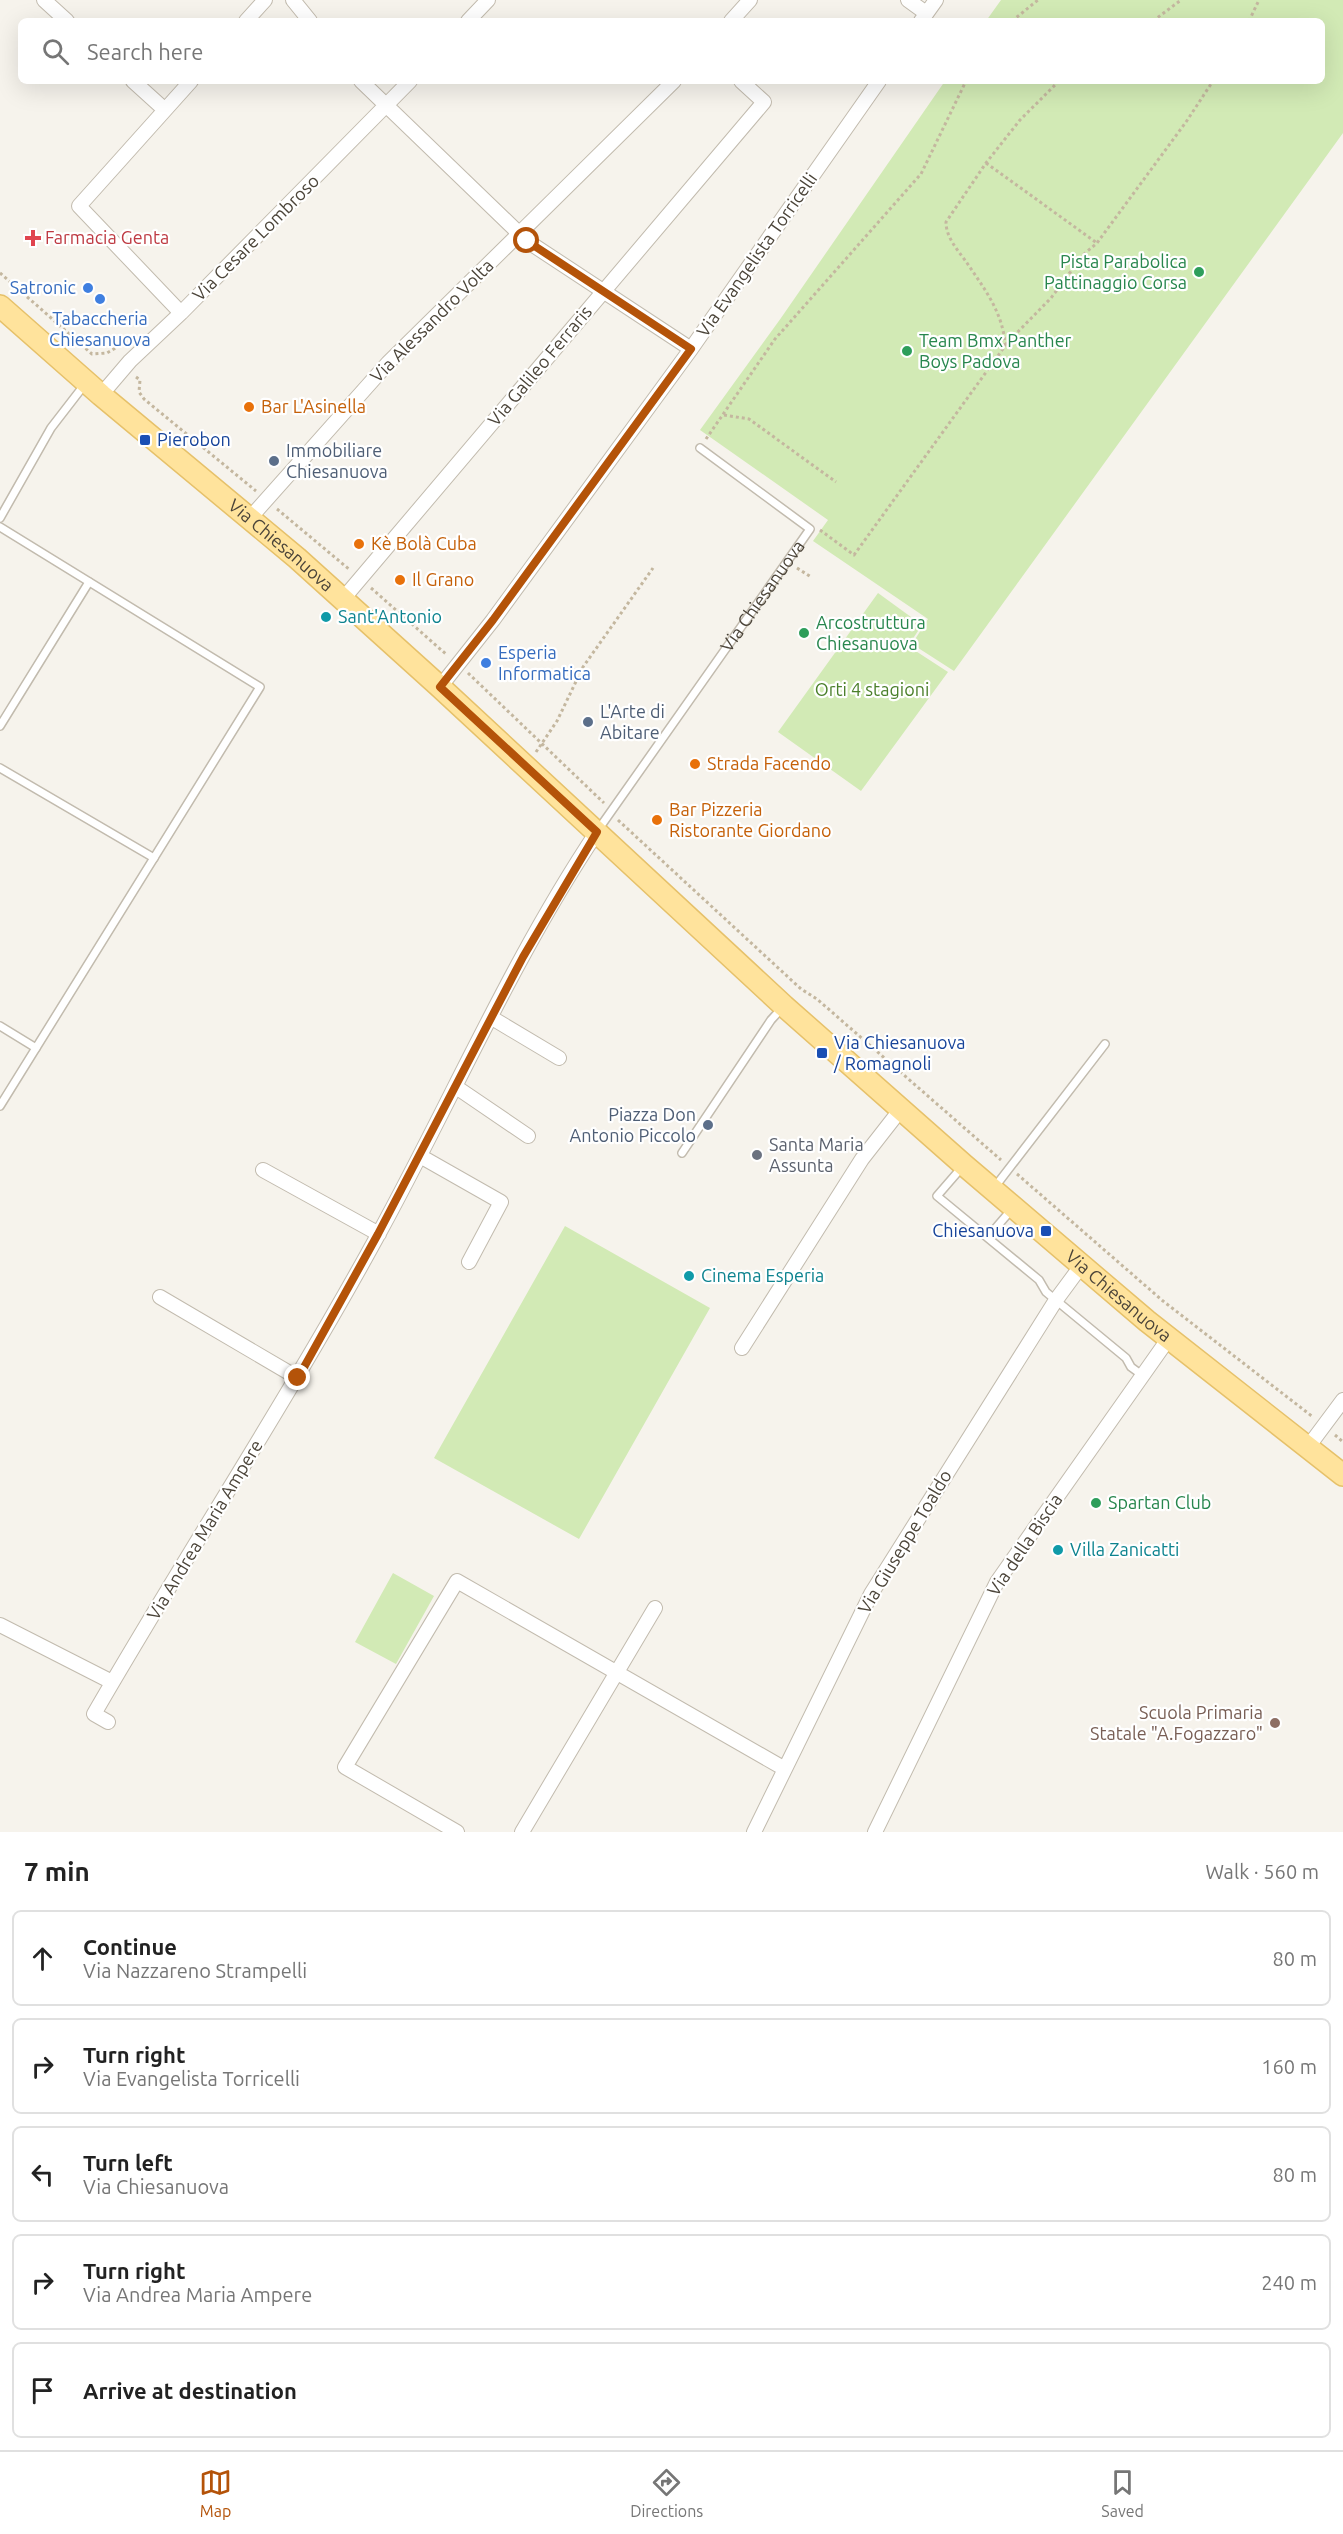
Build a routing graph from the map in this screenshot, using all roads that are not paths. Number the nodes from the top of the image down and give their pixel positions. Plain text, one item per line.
1 (44, 0) edge
2 (265, 0) edge
3 (488, 0) edge
4 (750, 0) edge
5 (909, 0) edge
6 (936, 0) edge
7 (297, 1) edge
8 (924, 17) edge
9 (64, 18) edge
10 (249, 18) edge
11 (308, 18) edge
12 (471, 18) edge
13 (734, 18) edge
14 (137, 84) edge
15 (188, 84) edge
16 (364, 84) edge
17 (407, 84) edge
18 (671, 84) edge
19 (744, 84) edge
20 (877, 84) edge
21 (386, 107) junction
22 (165, 110) junction
23 (520, 234) junction
24 (604, 290) junction
25 (0, 306) edge
26 (181, 313) junction
27 (691, 349) junction
28 (94, 388) junction
29 (700, 448) road end
30 (0, 518) edge
31 (250, 518) junction
32 (0, 527) edge
33 (89, 582) junction
34 (343, 599) junction
35 (440, 687) junction
36 (0, 726) edge
37 (0, 768) edge
38 (597, 832) junction
39 (154, 858) junction
40 (784, 1006) junction
41 (492, 1018) junction
42 (0, 1026) edge
43 (1105, 1044) dead end
44 (36, 1048) junction
45 (559, 1058) dead end
46 (456, 1088) junction
47 (0, 1106) edge
48 (901, 1109) junction
49 (528, 1136) dead end
50 (682, 1154) dead end
51 (420, 1156) junction
52 (964, 1165) junction
53 (263, 1170) dead end
54 (993, 1190) junction
55 (1013, 1208) junction
56 (378, 1234) junction
57 (988, 1237) junction
58 (469, 1262) dead end
59 (1081, 1266) junction
60 (160, 1297) dead end
61 (1056, 1300) junction
62 (1169, 1338) junction
63 (741, 1348) dead end
64 (1142, 1375) junction
65 (298, 1378) junction
66 (1343, 1400) edge
67 (1308, 1447) junction
68 (1343, 1475) edge
69 (656, 1608) dead end
70 (0, 1624) edge
71 (617, 1673) junction
72 (112, 1682) junction
73 (108, 1722) dead end
74 (785, 1769) junction
75 (457, 1832) edge
76 (522, 1832) edge
77 (754, 1832) edge
78 (875, 1832) edge

1 - 9 street
2 - 10 street
3 - 12 street
4 - 13 street
5 - 8 street
6 - 8 street
7 - 11 street
14 - 22 street
15 - 22 street
16 - 21 street
17 - 21 street, Via Cesare Lombroso
18 - 23 street, Via Alessandro Volta
19 - 24 street, Via Galileo Ferraris
20 - 27 street, Via Evangelista Torricelli
21 - 23 street
21 - 26 street, Via Cesare Lombroso
22 - 26 street
23 - 24 street
23 - 31 street, Via Alessandro Volta
24 - 27 street
24 - 34 street, Via Galileo Ferraris
25 - 28 main road, Via Chiesanuova
26 - 28 street, Via Cesare Lombroso
27 - 35 street, Via Evangelista Torricelli
28 - 30 lane
28 - 31 main road, Via Chiesanuova
29 - 38 lane, Via Chiesanuova
31 - 34 main road, Via Chiesanuova
32 - 33 lane
33 - 36 lane
33 - 39 lane
34 - 35 main road, Via Chiesanuova
35 - 38 main road, Via Chiesanuova
37 - 39 lane
38 - 40 main road, Via Chiesanuova
38 - 41 street, Via Andrea Maria Ampere
39 - 44 lane
40 - 48 main road, Via Chiesanuova
40 - 50 lane
41 - 45 street
41 - 46 street, Via Andrea Maria Ampere
42 - 44 lane
43 - 54 lane
44 - 47 lane
46 - 49 street
46 - 51 street, Via Andrea Maria Ampere
48 - 52 main road, Via Chiesanuova
48 - 63 street
51 - 56 street, Via Andrea Maria Ampere
51 - 58 street
52 - 54 main road, Via Chiesanuova
52 - 57 lane
53 - 56 street
54 - 55 main road, Via Chiesanuova
55 - 57 lane
55 - 59 main road, Via Chiesanuova
56 - 65 street, Via Andrea Maria Ampere
57 - 61 lane
59 - 61 street, Via Giuseppe Toaldo
59 - 62 main road, Via Chiesanuova
60 - 65 street
61 - 64 lane
61 - 74 street, Via Giuseppe Toaldo
62 - 64 street, Via della Biscia
62 - 67 main road, Via Chiesanuova
64 - 78 street, Via della Biscia
65 - 72 street, Via Andrea Maria Ampere
66 - 67 street
67 - 68 main road, Via Chiesanuova
69 - 71 street
70 - 72 street
71 - 74 street
71 - 75 street
71 - 76 street
72 - 73 street, Via Andrea Maria Ampere
74 - 77 street, Via Giuseppe Toaldo

